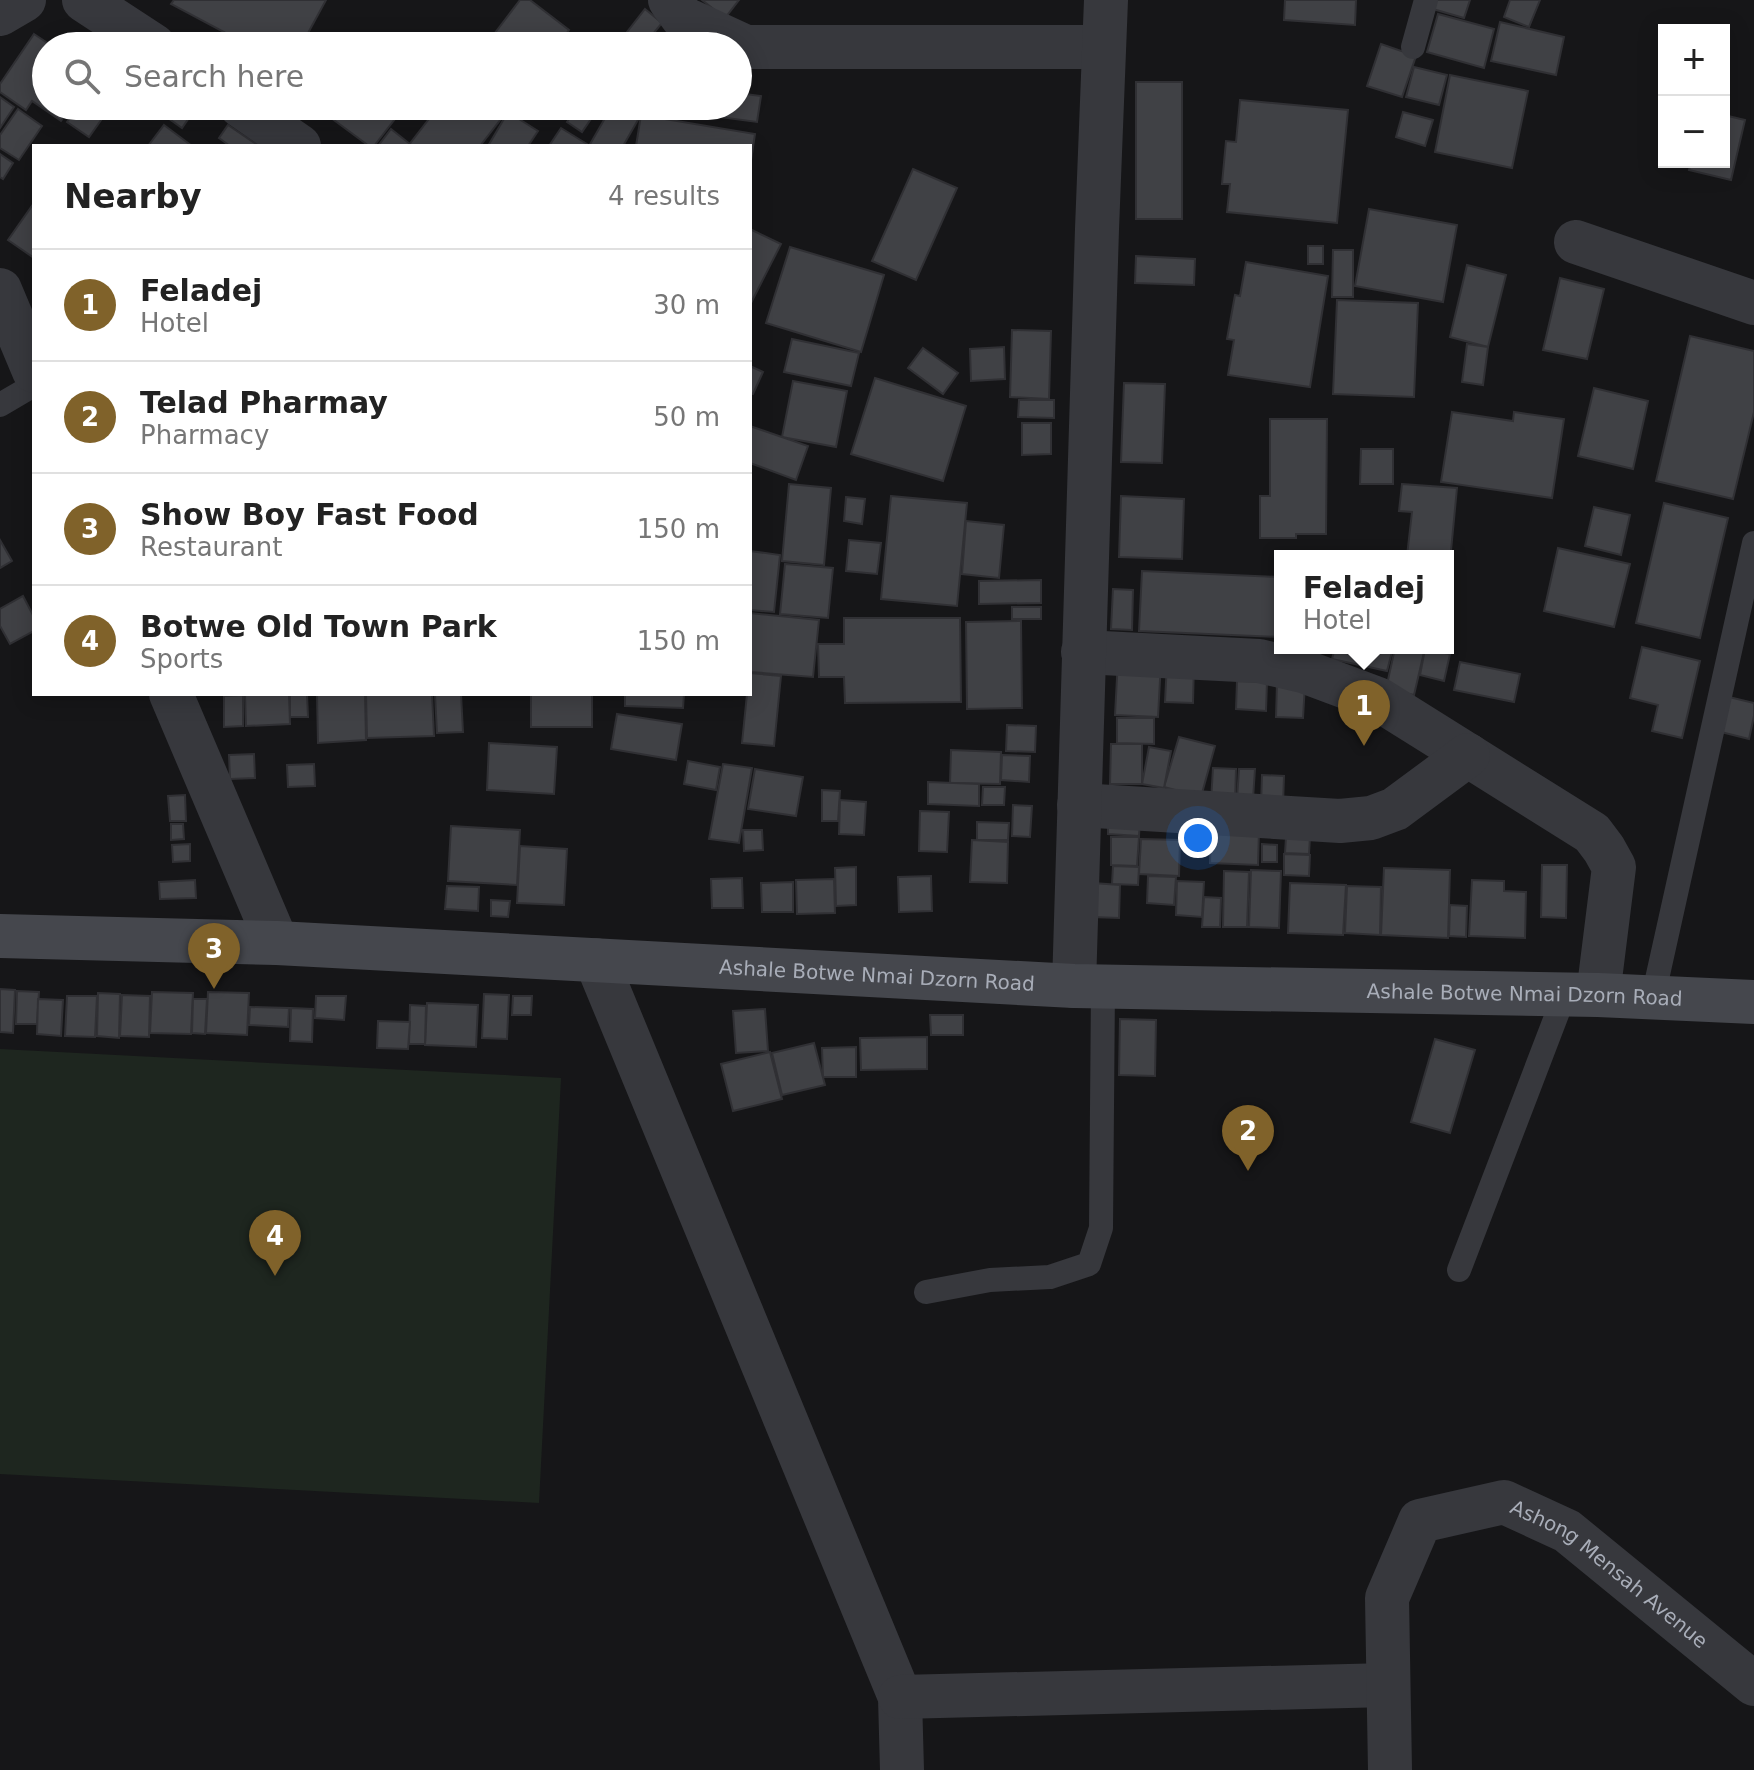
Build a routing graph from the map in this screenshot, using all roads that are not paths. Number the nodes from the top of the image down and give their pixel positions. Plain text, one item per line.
1 (24, 0) edge
2 (84, 0) edge
3 (670, 0) edge
4 (1106, 0) edge
5 (1426, 0) edge
6 (0, 14) edge
7 (133, 32) edge
8 (713, 32) edge
9 (752, 47) edge
10 (1104, 47) junction
11 (1413, 47) dead end
12 (261, 120) edge
13 (296, 144) edge
14 (1576, 242) dead end
15 (0, 290) edge
16 (1754, 303) edge
17 (32, 366) edge
18 (32, 386) edge
19 (0, 405) edge
20 (1754, 543) edge
21 (1083, 652) junction
22 (172, 696) edge
23 (1468, 755) junction
24 (1079, 805) junction
25 (0, 934) edge
26 (277, 943) junction
27 (596, 960) junction
28 (1089, 986) junction
29 (1581, 995) junction
30 (1653, 997) junction
31 (1754, 1002) edge
32 (1459, 1270) dead end
33 (926, 1292) dead end
34 (1754, 1684) edge
35 (1388, 1685) junction
36 (900, 1697) junction
37 (902, 1770) edge
38 (1390, 1770) edge

1 - 6 street
2 - 7 street
3 - 8 street
4 - 10 street
5 - 11 lane
9 - 10 street
10 - 21 street
12 - 13 street
14 - 16 street
15 - 17 street
18 - 19 lane
20 - 30 lane
21 - 23 street
21 - 24 street
22 - 26 street
23 - 24 street
23 - 29 street
24 - 28 street
25 - 26 main road, Ashale Botwe Nmai Dzorn Road
26 - 27 main road, Ashale Botwe Nmai Dzorn Road
27 - 28 main road, Ashale Botwe Nmai Dzorn Road
27 - 36 street
28 - 29 main road, Ashale Botwe Nmai Dzorn Road
28 - 33 lane
29 - 30 main road, Ashale Botwe Nmai Dzorn Road
29 - 32 lane
30 - 31 main road, Ashale Botwe Nmai Dzorn Road
34 - 35 street, Ashong Mensah Avenue
35 - 36 street
35 - 38 street, Ashong Mensah Avenue
36 - 37 street

